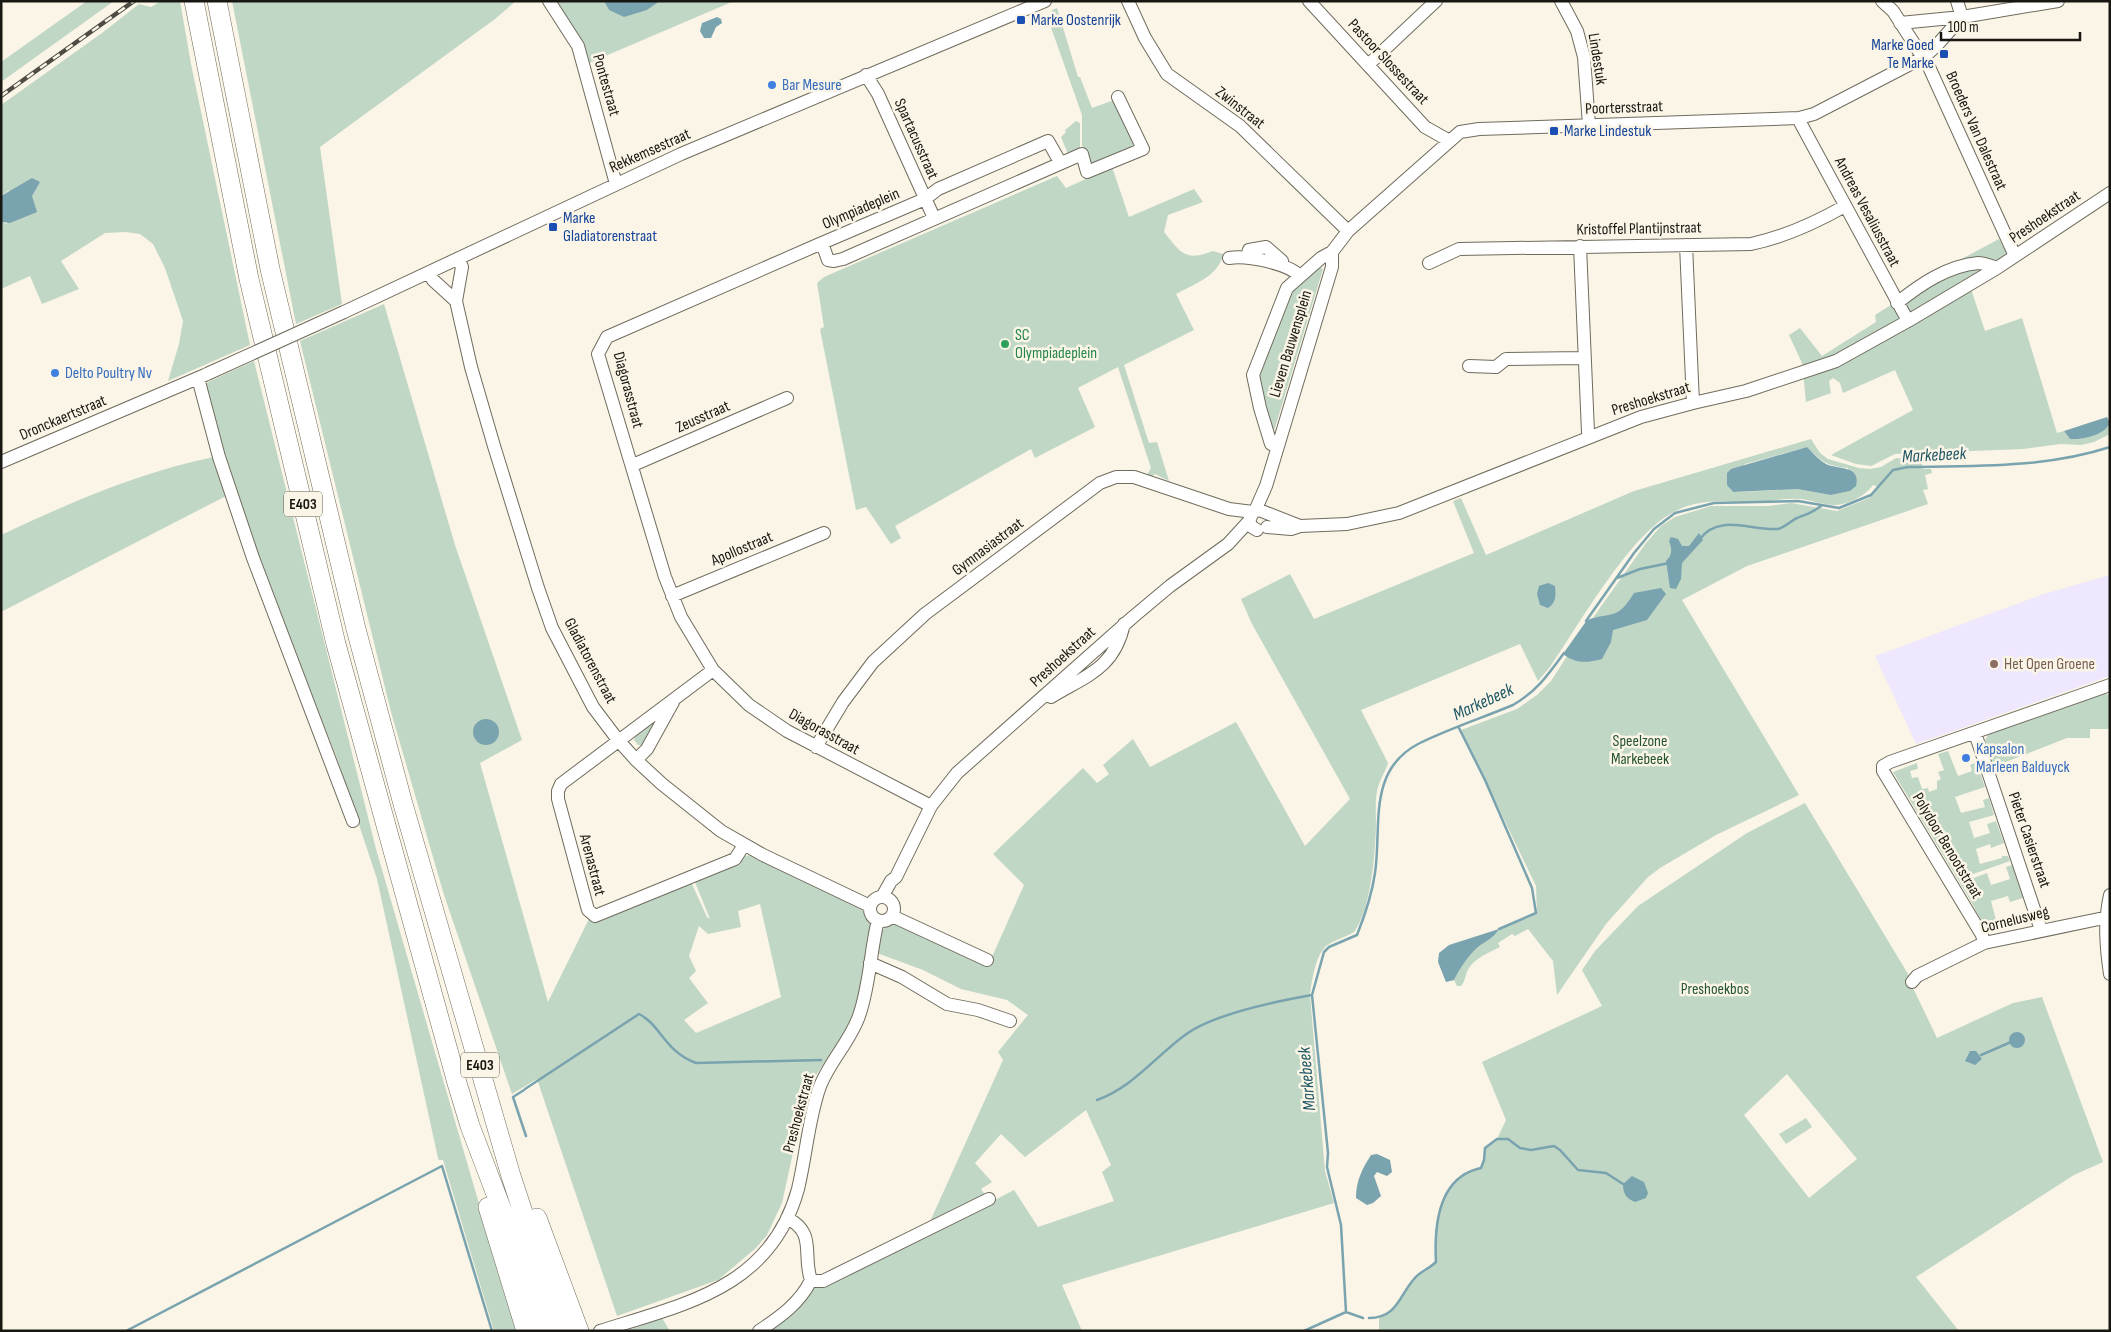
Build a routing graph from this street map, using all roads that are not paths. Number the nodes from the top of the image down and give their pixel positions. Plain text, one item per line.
1 (194, 1) edge
2 (218, 1) edge
3 (549, 1) edge
4 (1045, 1) edge
5 (1128, 1) edge
6 (1309, 1) edge
7 (1436, 1) edge
8 (1561, 1) edge
9 (1882, 1) edge
10 (1956, 1) edge
11 (2058, 1) edge
12 (1962, 17) junction
13 (1900, 23) junction
14 (1924, 57) junction
15 (1368, 65) junction
16 (870, 73) junction
17 (1118, 97) dead end
18 (1799, 118) junction
19 (1589, 125) junction
20 (1448, 140) junction
21 (1060, 162) junction
22 (616, 184) junction
23 (2110, 193) edge
24 (925, 198) junction
25 (1845, 206) junction
26 (934, 218) junction
27 (1348, 231) junction
28 (822, 243) junction
29 (1686, 244) junction
30 (1580, 246) junction
31 (1332, 252) junction
32 (2015, 256) junction
33 (1229, 258) dead end
34 (458, 259) junction
35 (1429, 263) dead end
36 (1997, 268) junction
37 (430, 273) junction
38 (1300, 276) junction
39 (456, 301) junction
40 (1897, 303) junction
41 (1908, 321) junction
42 (275, 343) joint
43 (1584, 358) junction
44 (1469, 366) dead end
45 (202, 376) junction
46 (787, 398) dead end
47 (1693, 402) junction
48 (1590, 436) junction
49 (1277, 446) junction
50 (1, 462) edge
51 (632, 465) junction
52 (1258, 519) junction
53 (824, 533) dead end
54 (672, 596) junction
55 (713, 670) junction
56 (2110, 685) edge
57 (675, 698) junction
58 (1975, 733) junction
59 (618, 740) junction
60 (816, 747) junction
61 (636, 760) junction
62 (931, 806) junction
63 (353, 821) dead end
64 (744, 844) junction
65 (2110, 895) edge
66 (886, 899) junction
67 (870, 906) junction
68 (892, 916) junction
69 (878, 920) junction
70 (2108, 920) edge
71 (2041, 930) junction
72 (1984, 943) junction
73 (987, 960) dead end
74 (870, 963) junction
75 (2110, 974) edge
76 (1912, 982) dead end
77 (1010, 1020) dead end
78 (989, 1199) dead end
79 (787, 1218) junction
80 (811, 1280) junction
81 (555, 1327) edge
82 (600, 1331) edge
83 (759, 1331) edge

1 - 81 highway, E403
2 - 81 highway, E403
3 - 22 street, Pontestraat
4 - 16 street, Rekkemsestraat
5 - 27 street, Zwinstraat
6 - 15 street, Pastoor Slossestraat
7 - 15 street
8 - 19 street, Lindestuk
9 - 13 street, Broeders Van Dalestraat
10 - 12 street
11 - 12 street
12 - 13 street
12 - 14 street, Poortersstraat
13 - 14 street, Broeders Van Dalestraat
14 - 18 street, Poortersstraat
14 - 32 street, Broeders Van Dalestraat
15 - 20 street, Pastoor Slossestraat
16 - 22 street, Rekkemsestraat
16 - 24 street, Spartacusstraat
17 - 21 street, Olympiadeplein
18 - 19 street, Poortersstraat
18 - 25 street, Andreas Vesaliusstraat
19 - 20 street, Poortersstraat
20 - 27 street, Poortersstraat
21 - 24 street, Olympiadeplein
21 - 26 street, Olympiadeplein
22 - 34 street, Rekkemsestraat
23 - 32 street, Preshoekstraat
24 - 26 street, Olympiadeplein
24 - 28 street, Olympiadeplein
25 - 29 street, Kristoffel Plantijnstraat
25 - 40 street, Andreas Vesaliusstraat
26 - 28 street, Olympiadeplein
27 - 31 street, Lieven Bauwensplein
28 - 51 street, Diagorasstraat
29 - 30 street, Kristoffel Plantijnstraat
29 - 47 street
30 - 35 street, Kristoffel Plantijnstraat
30 - 43 street
31 - 38 street, Lieven Bauwensplein
31 - 49 street, Lieven Bauwensplein
32 - 36 street, Preshoekstraat
33 - 38 street, Lieven Bauwensplein
34 - 37 street, Rekkemsestraat
34 - 39 street, Gladiatorenstraat
36 - 40 street
36 - 41 street, Preshoekstraat
37 - 39 street
37 - 42 street, Rekkemsestraat, bridge
38 - 49 street, Lieven Bauwensplein
39 - 59 street, Gladiatorenstraat
40 - 41 street, Andreas Vesaliusstraat
41 - 47 street, Preshoekstraat
42 - 45 street, Dronckaertstraat, bridge
43 - 44 street
43 - 48 street
45 - 50 street, Dronckaertstraat
45 - 63 street
46 - 51 street, Zeusstraat
47 - 48 street, Preshoekstraat
48 - 52 street, Preshoekstraat
49 - 52 street, Lieven Bauwensplein
51 - 54 street, Diagorasstraat
52 - 60 street, Gymnasiastraat
52 - 62 street, Preshoekstraat
53 - 54 street, Apollostraat
54 - 55 street, Diagorasstraat
55 - 57 street
55 - 60 street, Diagorasstraat
56 - 58 street
57 - 59 street
57 - 61 street
58 - 71 street, Pieter Casierstraat
58 - 72 street, Polydoor Benootstraat
59 - 61 street, Gladiatorenstraat
59 - 64 street, Arenastraat
60 - 62 street, Diagorasstraat
61 - 64 street, Gladiatorenstraat
62 - 66 street, Preshoekstraat
64 - 67 street, Gladiatorenstraat
65 - 70 street
66 - 67 street
66 - 68 street
67 - 69 street
68 - 69 street
68 - 73 street
69 - 74 street, Preshoekstraat
70 - 71 street, Cornelusweg
70 - 75 street
71 - 72 street, Cornelusweg
72 - 76 street, Cornelusweg
74 - 77 street
74 - 79 street, Preshoekstraat
78 - 80 street
79 - 80 street
79 - 82 street, Preshoekstraat
80 - 83 street

